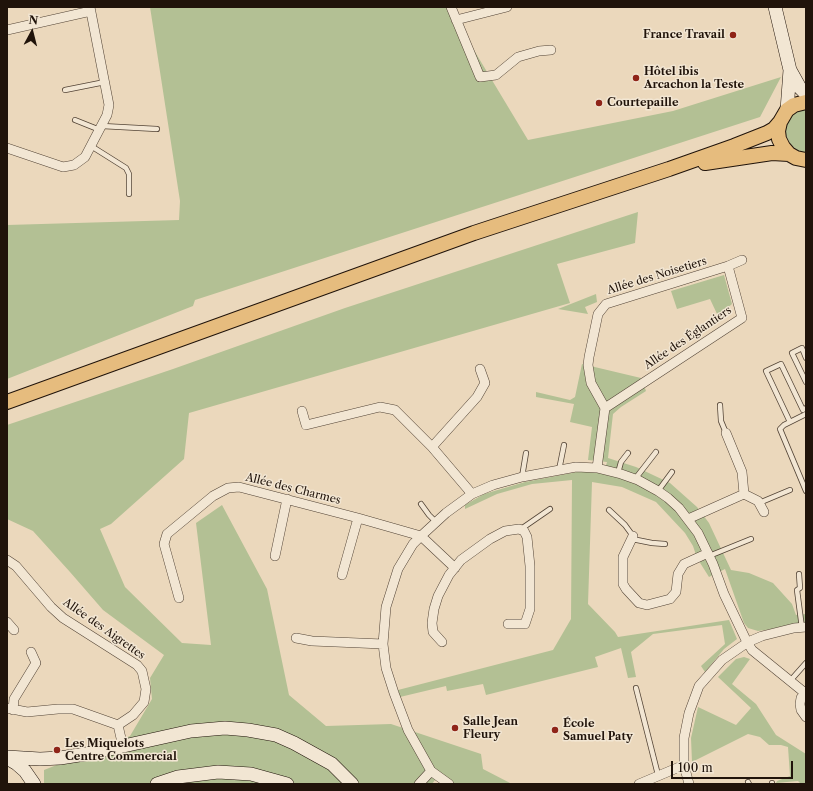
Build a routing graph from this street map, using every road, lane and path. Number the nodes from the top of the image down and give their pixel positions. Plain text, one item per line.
1 (451, 7) edge
2 (507, 7) edge
3 (774, 7) edge
4 (91, 9) edge
5 (456, 20) junction
6 (7, 30) edge
7 (551, 50) dead end
8 (790, 70) junction
9 (105, 81) junction
10 (65, 90) dead end
11 (806, 94) edge
12 (806, 102) edge
13 (787, 110) junction
14 (75, 120) dead end
15 (780, 122) junction
16 (101, 128) junction
17 (157, 129) dead end
18 (91, 146) junction
19 (7, 148) edge
20 (789, 154) junction
21 (805, 161) edge
22 (669, 169) junction
23 (129, 194) dead end
24 (742, 260) dead end
25 (728, 266) junction
26 (806, 358) edge
27 (480, 369) dead end
28 (806, 382) edge
29 (7, 402) edge
30 (720, 405) dead end
31 (605, 408) junction
32 (806, 408) edge
33 (302, 412) dead end
34 (806, 414) edge
35 (790, 422) junction
36 (726, 433) joint
37 (564, 445) dead end
38 (432, 447) junction
39 (656, 452) dead end
40 (526, 453) dead end
41 (628, 453) dead end
42 (596, 468) junction
43 (559, 470) junction
44 (672, 472) dead end
45 (618, 473) junction
46 (522, 477) junction
47 (635, 479) junction
48 (790, 490) dead end
49 (658, 491) junction
50 (806, 491) edge
51 (472, 494) junction
52 (744, 494) junction
53 (287, 499) junction
54 (759, 503) junction
55 (421, 504) dead end
56 (550, 509) dead end
57 (609, 510) dead end
58 (764, 512) dead end
59 (358, 518) junction
60 (688, 519) junction
61 (436, 522) junction
62 (521, 530) junction
63 (421, 536) junction
64 (633, 538) junction
65 (751, 539) dead end
66 (665, 544) dead end
67 (708, 555) junction
68 (275, 556) dead end
69 (7, 560) edge
70 (455, 568) junction
71 (799, 574) dead end
72 (342, 575) dead end
73 (179, 598) dead end
74 (7, 622) edge
75 (508, 624) dead end
76 (804, 627) edge
77 (14, 630) dead end
78 (296, 638) dead end
79 (442, 642) dead end
80 (748, 642) junction
81 (383, 644) junction
82 (31, 652) dead end
83 (806, 663) edge
84 (790, 681) junction
85 (636, 688) dead end
86 (805, 693) edge
87 (10, 709) edge
88 (806, 717) edge
89 (118, 724) junction
90 (123, 747) junction
91 (7, 757) edge
92 (684, 765) junction
93 (431, 771) junction
94 (658, 776) junction
95 (34, 784) edge
96 (157, 784) edge
97 (287, 784) edge
98 (352, 784) edge
99 (419, 784) edge
100 (449, 784) edge
101 (639, 784) edge
102 (689, 784) edge

1 - 5 street
2 - 5 street
3 - 8 main road
4 - 6 street
4 - 9 street
5 - 7 street
8 - 11 main road
8 - 13 main road
9 - 10 lane
9 - 16 street
12 - 13 main road
13 - 15 main road
14 - 16 lane
15 - 20 main road
15 - 22 main road
16 - 17 lane
16 - 18 street
18 - 19 street
18 - 23 lane
20 - 21 main road
20 - 22 main road
22 - 29 main road
24 - 25 street, Allée des Noisetiers
25 - 31 street, Allée des Églantiers
25 - 31 street, Allée des Noisetiers
26 - 28 lane
27 - 38 street
30 - 36 lane
31 - 42 street
32 - 35 lane
33 - 38 street
34 - 35 lane
35 - 50 lane
36 - 52 street
37 - 43 lane
38 - 51 street
39 - 47 lane
40 - 46 lane
41 - 45 lane
42 - 43 street
42 - 45 street
43 - 46 street
44 - 49 lane
45 - 47 street
46 - 51 street
47 - 49 street
48 - 54 lane
49 - 60 street
51 - 61 street
52 - 54 street
52 - 60 street
53 - 59 street, Allée des Charmes
53 - 68 street
53 - 73 street, Allée des Charmes
54 - 58 street
55 - 61 lane
56 - 62 lane
57 - 64 lane
59 - 63 street, Allée des Charmes
59 - 72 street
60 - 67 street
61 - 63 street
62 - 70 street
62 - 75 street
63 - 70 street
63 - 81 street
64 - 66 lane
64 - 67 street
65 - 67 lane
67 - 80 street
69 - 89 street, Allée des Aigrettes
70 - 79 street
71 - 76 lane
74 - 77 street
76 - 80 street
78 - 81 street
80 - 84 street
80 - 92 street
81 - 93 street
82 - 87 street
83 - 84 lane
84 - 86 street
85 - 94 lane
86 - 88 street
87 - 89 street
89 - 90 street
90 - 91 main road
90 - 98 main road
91 - 95 main road
92 - 94 street
92 - 102 street
93 - 99 street
93 - 100 street
94 - 101 street
96 - 97 main road

